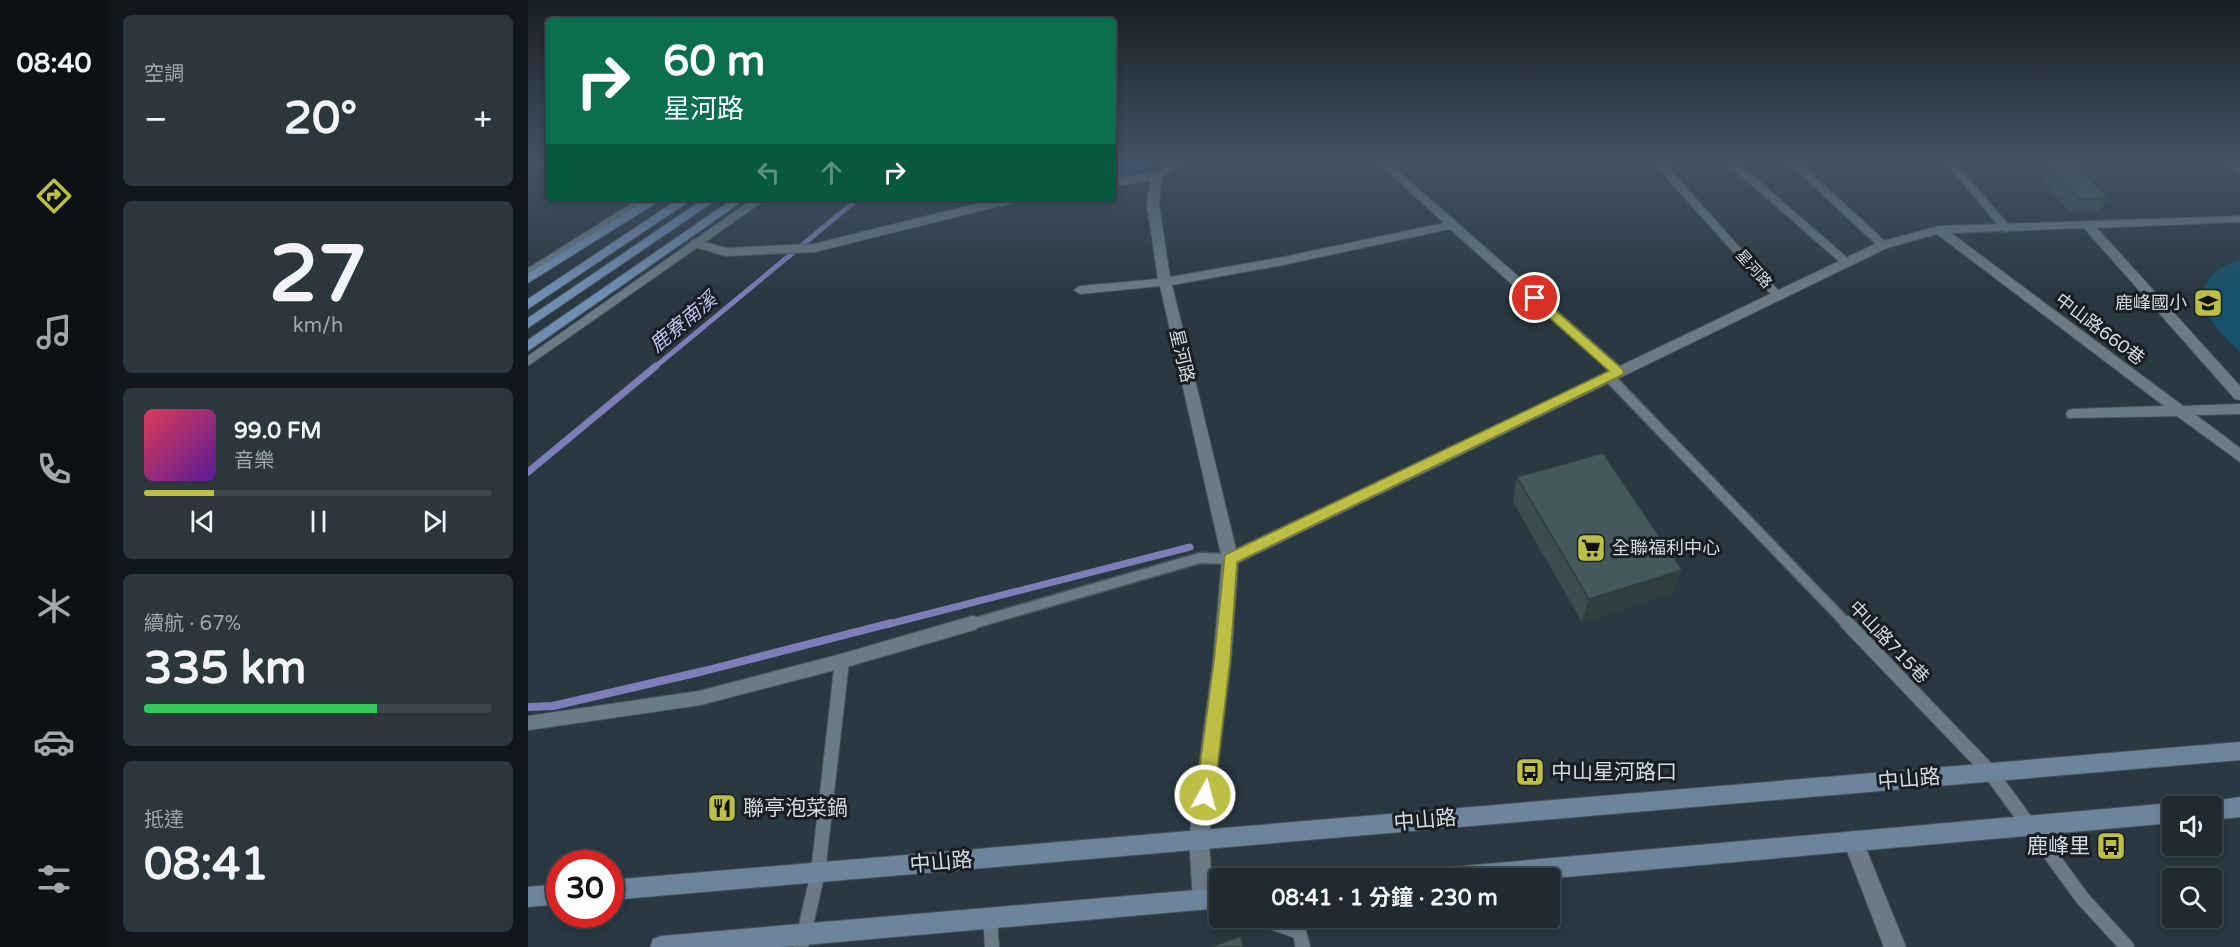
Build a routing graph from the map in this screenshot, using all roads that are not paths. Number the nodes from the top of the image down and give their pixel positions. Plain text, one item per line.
1 (636, 205) edge
2 (646, 205) edge
3 (676, 205) edge
4 (702, 205) edge
5 (730, 205) edge
6 (750, 205) edge
7 (987, 205) edge
8 (1153, 205) edge
9 (1430, 205) edge
10 (1697, 205) edge
11 (1781, 205) edge
12 (1840, 205) edge
13 (1987, 205) edge
14 (2240, 219) edge
15 (2087, 224) junction
16 (1452, 225) junction
17 (2006, 228) junction
18 (1939, 230) junction
19 (695, 243) junction
20 (1883, 245) junction
21 (1846, 262) junction
22 (528, 273) edge
23 (528, 279) edge
24 (1165, 282) junction
25 (1080, 290) dead end
26 (1778, 296) junction
27 (528, 305) edge
28 (528, 324) edge
29 (528, 346) edge
30 (528, 361) edge
31 (1613, 375) junction
32 (2240, 395) edge
33 (2240, 409) edge
34 (2180, 411) junction
35 (2073, 414) dead end
36 (2240, 456) edge
37 (1230, 559) junction
38 (842, 661) junction
39 (528, 723) edge
40 (2240, 751) edge
41 (1990, 772) junction
42 (2240, 807) edge
43 (2222, 809) edge
44 (2162, 814) edge
45 (2031, 826) junction
46 (1199, 840) junction
47 (1853, 841) junction
48 (1552, 868) edge
49 (818, 872) junction
50 (1209, 880) edge
51 (624, 889) edge
52 (546, 895) edge
53 (528, 897) edge
54 (1209, 900) edge
55 (990, 918) junction
56 (1288, 928) edge
57 (801, 941) edge
58 (661, 947) edge
59 (992, 947) edge
60 (1304, 947) edge
61 (1895, 947) edge
62 (2127, 947) edge

1 - 22 lane
2 - 23 main road
3 - 27 main road
4 - 28 main road
5 - 29 main road
6 - 19 lane
7 - 19 lane
8 - 24 street, 星河路
9 - 16 street
10 - 26 lane, 星河路
11 - 21 lane
12 - 20 lane
13 - 17 lane
14 - 15 street, 星河路
15 - 17 street, 星河路
15 - 32 street
16 - 24 street
16 - 31 street
17 - 18 street, 星河路
18 - 20 street, 星河路
18 - 34 street, 中山路660巷
19 - 30 lane
20 - 21 street, 星河路
21 - 26 street, 星河路
24 - 25 street
24 - 37 street, 星河路
26 - 31 street, 星河路
31 - 37 street, 星河路
31 - 41 lane, 中山路715巷
33 - 34 street
34 - 35 street
34 - 36 street, 中山路660巷
37 - 38 lane
37 - 46 street, 星河路
38 - 39 lane
38 - 49 lane
40 - 41 street, 中山路
41 - 45 lane, 中山路715巷
41 - 46 street, 中山路
42 - 43 street
44 - 45 street
45 - 47 street
45 - 62 lane, 中山路715巷
46 - 49 street, 中山路
46 - 50 street, 星河路
47 - 48 street
47 - 61 street
49 - 51 street, 中山路
49 - 57 lane
52 - 53 street
54 - 55 street
55 - 57 street
55 - 59 lane
56 - 60 lane
57 - 58 street

